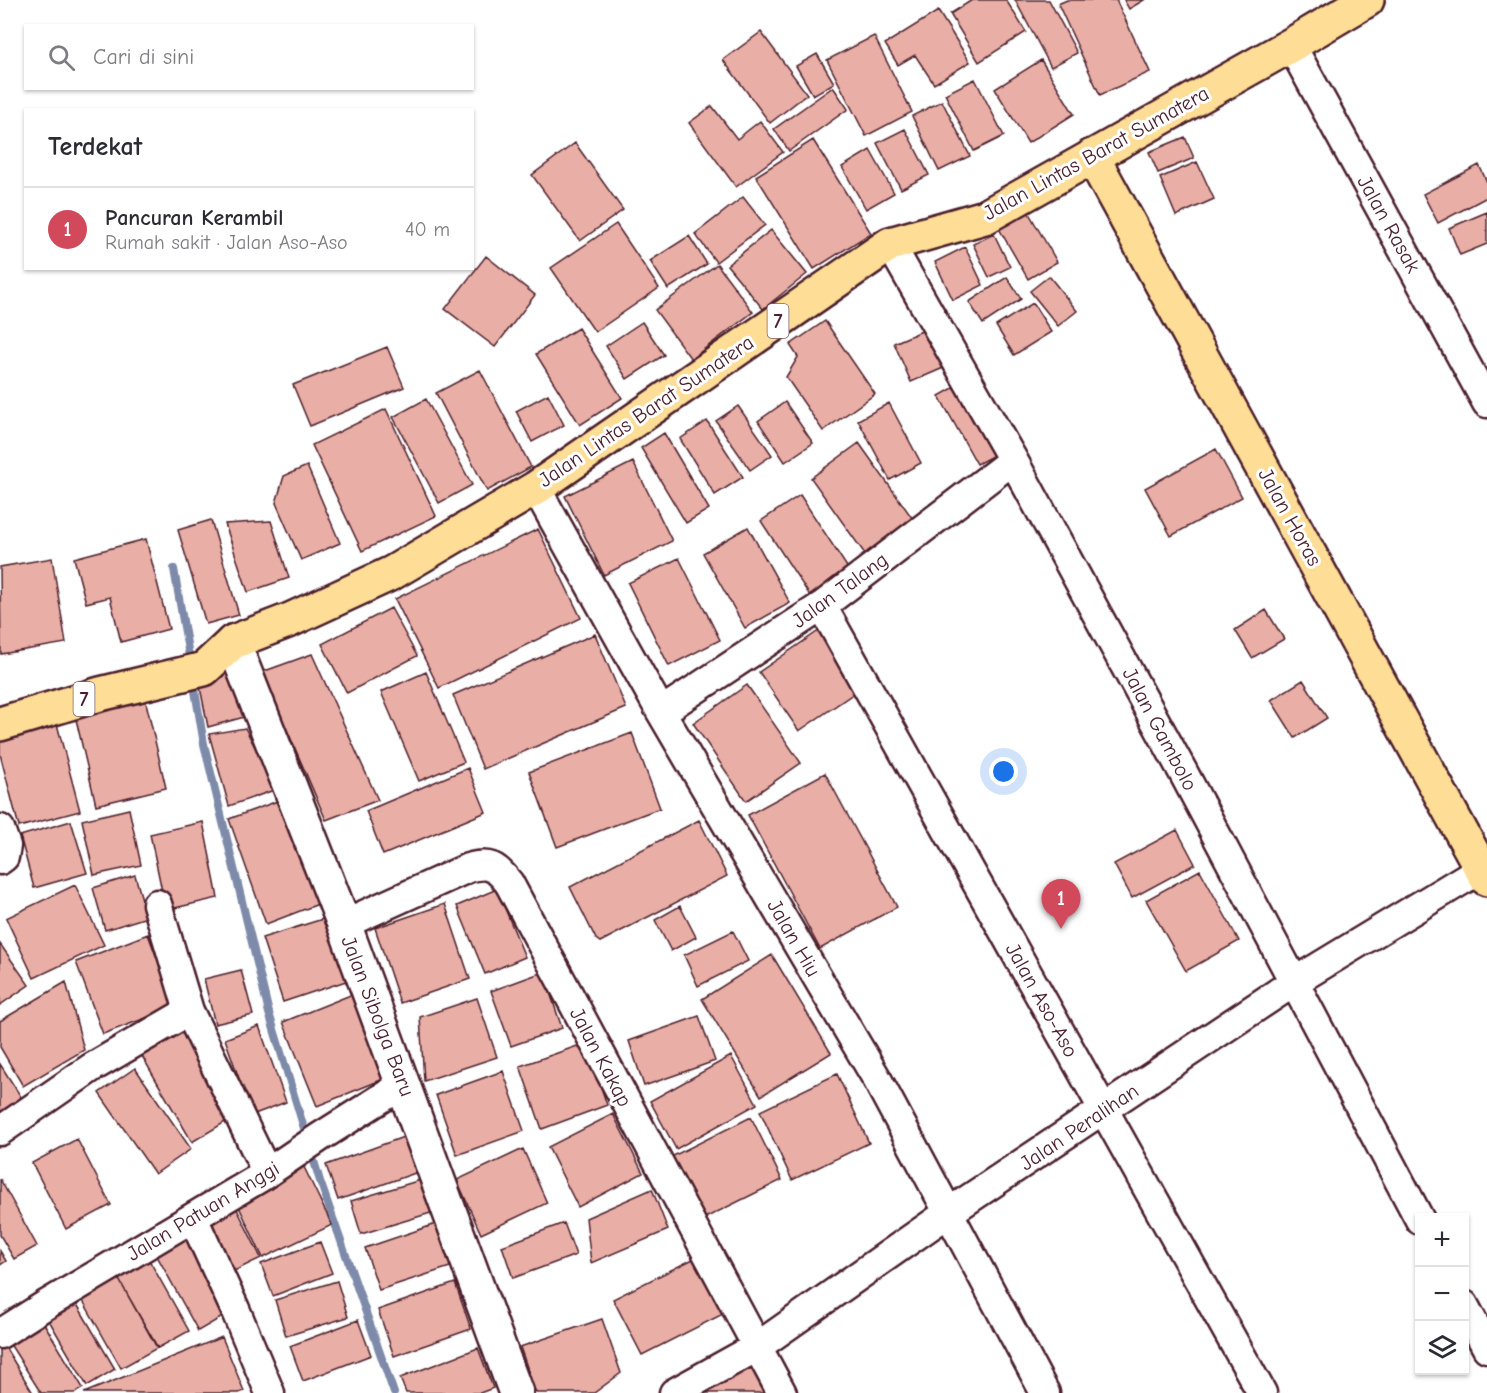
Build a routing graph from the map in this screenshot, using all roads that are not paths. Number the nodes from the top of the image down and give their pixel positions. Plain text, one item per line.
1 (1367, 0) edge
2 (1291, 45) junction
3 (1092, 156) junction
4 (890, 244) junction
5 (1487, 403) edge
6 (1013, 460) junction
7 (536, 488) junction
8 (822, 606) junction
9 (232, 642) junction
10 (661, 712) junction
11 (0, 724) edge
12 (0, 829) edge
13 (0, 860) edge
14 (1485, 871) edge
15 (157, 904) dead end
16 (344, 924) junction
17 (1294, 982) junction
18 (189, 1011) junction
19 (404, 1084) junction
20 (1104, 1110) junction
21 (0, 1131) edge
22 (267, 1173) junction
23 (948, 1213) junction
24 (1415, 1213) edge
25 (193, 1218) junction
26 (1469, 1314) edge
27 (0, 1334) edge
28 (757, 1347) junction
29 (1487, 1348) edge
30 (270, 1393) edge
31 (516, 1393) edge
32 (674, 1393) edge
33 (782, 1393) edge
34 (1045, 1393) edge
35 (1262, 1393) edge

1 - 2 highway, Jalan Lintas Barat Sumatera / 7
2 - 3 highway, Jalan Lintas Barat Sumatera / 7
2 - 5 street, Jalan Rasak
3 - 4 highway, Jalan Lintas Barat Sumatera / 7
3 - 14 highway, Jalan Horas
4 - 6 street, Jalan Gambolo
4 - 7 highway, Jalan Lintas Barat Sumatera / 7
6 - 8 street, Jalan Talang
6 - 17 street, Jalan Gambolo
7 - 9 highway, Jalan Lintas Barat Sumatera / 7
7 - 10 street, Jalan Hiu
8 - 10 street, Jalan Talang
8 - 20 street, Jalan Aso-Aso
9 - 11 highway, Jalan Lintas Barat Sumatera / 7
9 - 16 street, Jalan Sibolga Baru
10 - 23 street, Jalan Hiu
12 - 13 street
14 - 17 street, Jalan Peralihan
15 - 18 street
16 - 19 street, Jalan Sibolga Baru
16 - 28 street, Jalan Kakap
17 - 20 street, Jalan Peralihan
17 - 24 street, Jalan Gambolo
18 - 21 street
18 - 22 street
19 - 22 street, Jalan Patuan Anggi
19 - 31 street, Jalan Sibolga Baru
20 - 23 street, Jalan Peralihan
20 - 35 street, Jalan Aso-Aso
22 - 25 street, Jalan Patuan Anggi
23 - 28 street, Jalan Peralihan
23 - 34 street, Jalan Hiu
25 - 27 street, Jalan Patuan Anggi
25 - 30 street
26 - 29 street
28 - 32 street, Jalan Peralihan
28 - 33 street, Jalan Kakap

